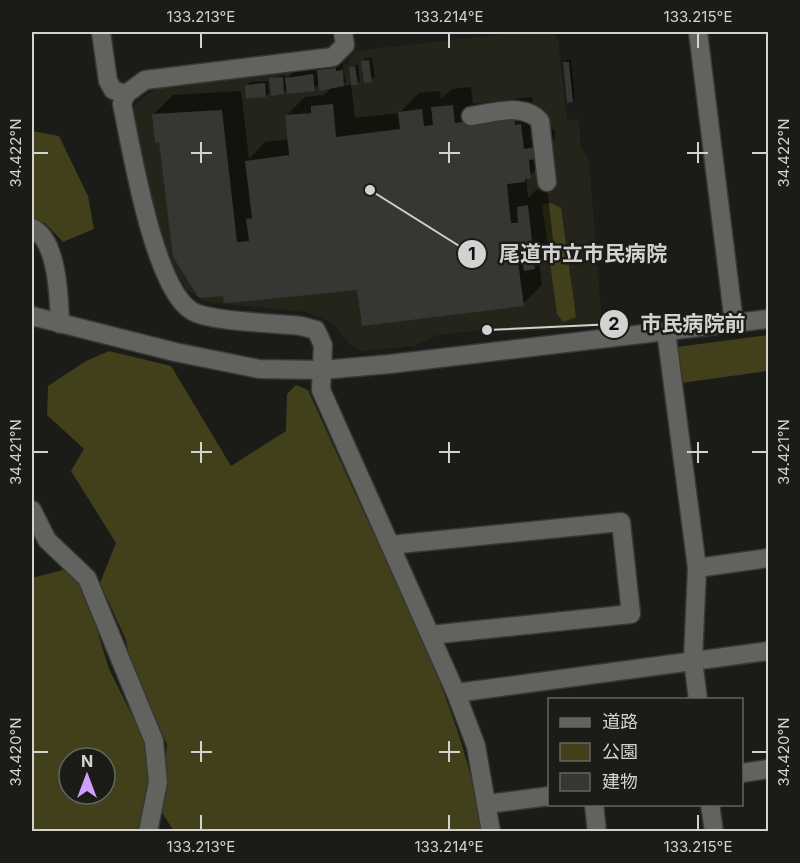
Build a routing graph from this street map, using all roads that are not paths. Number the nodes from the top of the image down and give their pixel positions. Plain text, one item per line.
1 (101, 32) edge
2 (343, 32) edge
3 (698, 32) edge
4 (126, 94) junction
5 (471, 116) dead end
6 (547, 182) dead end
7 (32, 228) edge
8 (32, 316) edge
9 (768, 319) edge
10 (734, 323) junction
11 (60, 324) junction
12 (666, 331) junction
13 (322, 370) junction
14 (32, 510) edge
15 (390, 545) junction
16 (768, 558) edge
17 (697, 568) junction
18 (430, 635) junction
19 (768, 651) edge
20 (693, 660) junction
21 (456, 693) junction
22 (698, 698) edge
23 (768, 769) edge
24 (743, 772) edge
25 (548, 796) edge
26 (488, 804) junction
27 (594, 806) edge
28 (710, 806) edge
29 (148, 831) edge
30 (491, 831) edge
31 (597, 831) edge
32 (714, 831) edge

1 - 4 street
2 - 4 street
3 - 10 street
4 - 13 street
5 - 6 street
7 - 11 street
8 - 11 street
9 - 10 street
10 - 12 street
11 - 13 street
12 - 13 street
12 - 17 street
13 - 15 street
14 - 29 street
15 - 18 street
15 - 18 street
16 - 17 street
17 - 20 street
18 - 21 street
19 - 20 street
20 - 21 street
20 - 22 street
21 - 26 street
23 - 24 street
25 - 26 street
26 - 30 street
27 - 31 street
28 - 32 street

